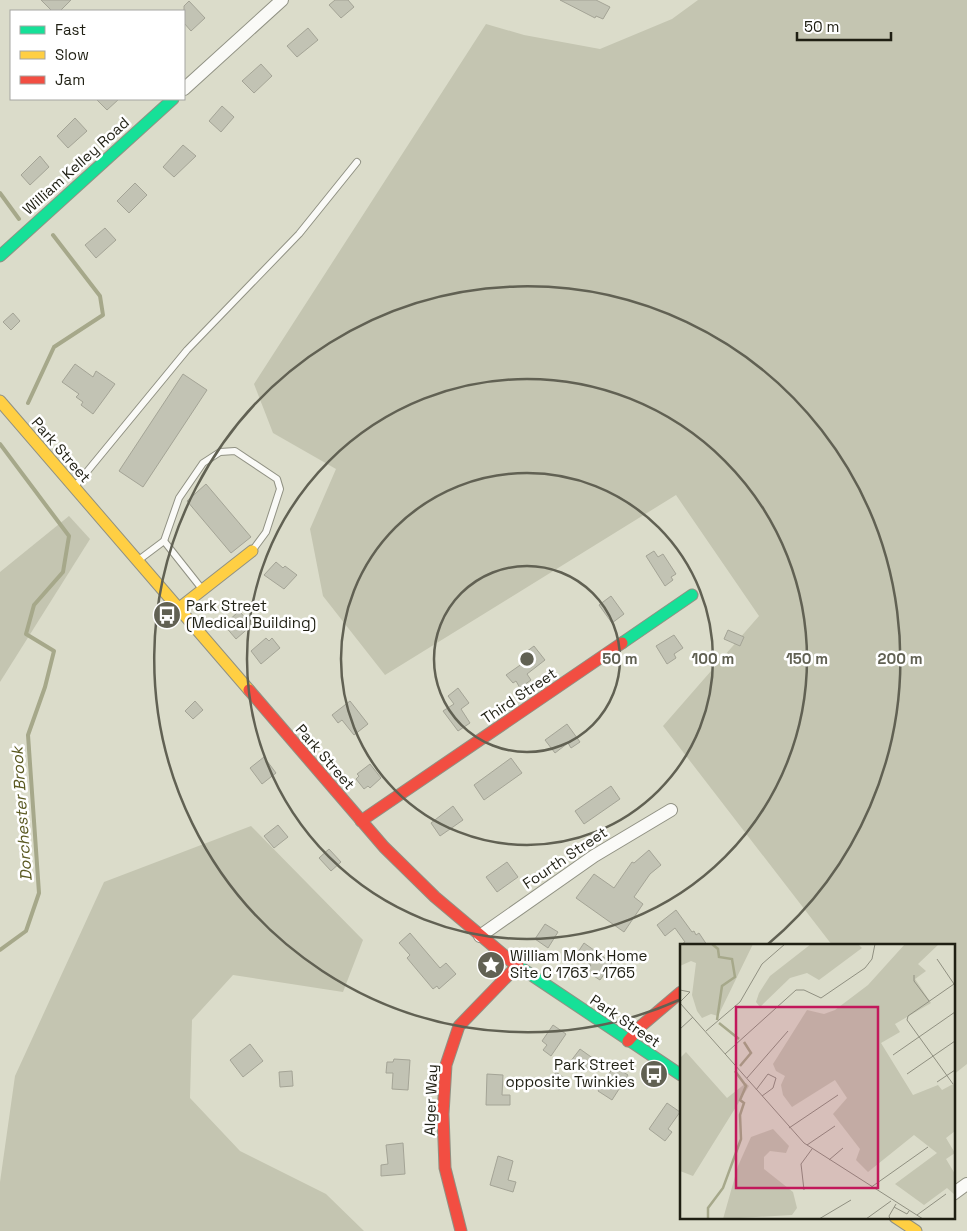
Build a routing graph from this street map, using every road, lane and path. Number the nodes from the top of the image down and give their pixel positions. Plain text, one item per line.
1 (282, 0) edge
2 (185, 88) edge
3 (172, 100) edge
4 (356, 162) dead end
5 (0, 256) edge
6 (0, 402) edge
7 (74, 488) junction
8 (164, 541) junction
9 (252, 551) joint
10 (137, 561) junction
11 (202, 590) junction
12 (692, 594) dead end
13 (178, 609) junction
14 (670, 810) dead end
15 (361, 821) junction
16 (480, 936) junction
17 (518, 965) junction
18 (680, 993) edge
19 (628, 1041) junction
20 (680, 1074) edge
21 (967, 1184) edge
22 (954, 1193) edge
23 (897, 1218) edge
24 (912, 1228) edge
25 (461, 1231) edge

1 - 2 street
3 - 5 street, William Kelley Road
4 - 7 lane
6 - 7 street, Park Street
7 - 10 street, Park Street
8 - 9 lane
8 - 10 lane
8 - 11 lane
9 - 11 street
10 - 13 street, Park Street
11 - 13 street
12 - 15 street, Third Street
13 - 15 street, Park Street
14 - 16 street, Fourth Street
15 - 16 street, Park Street
16 - 17 street, Park Street
17 - 19 street, Park Street
17 - 25 street, Alger Way
18 - 19 street
19 - 20 street, Park Street
21 - 22 street
23 - 24 street

